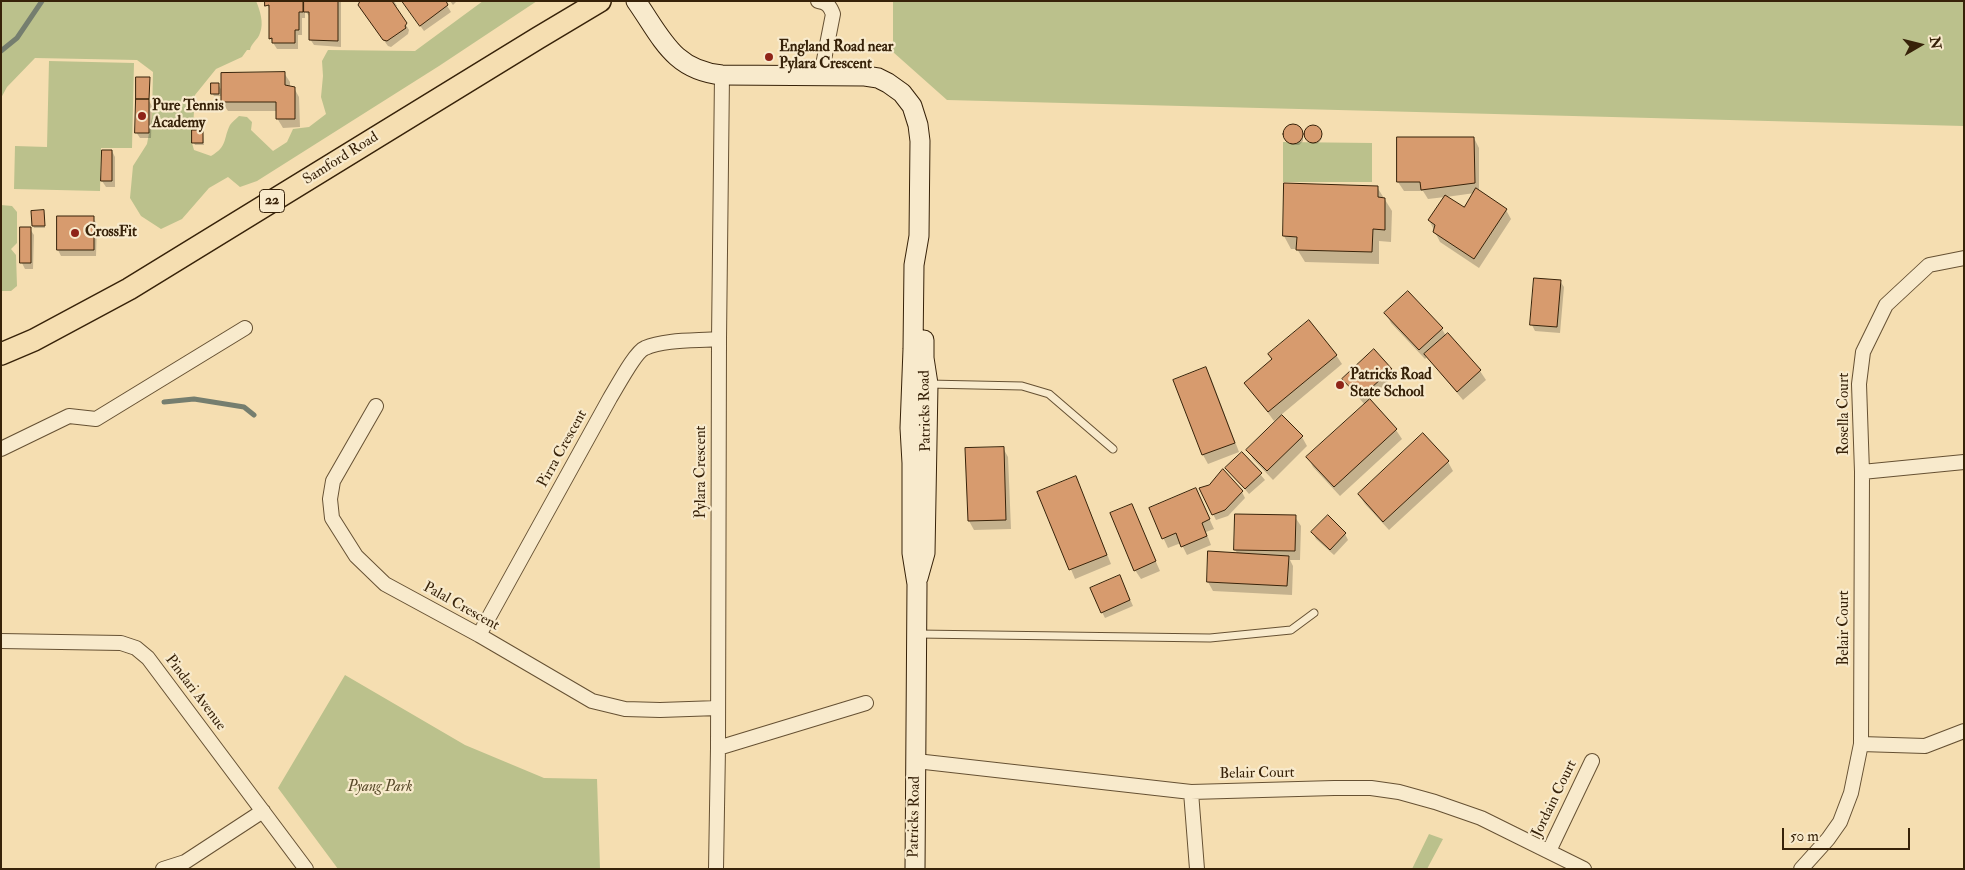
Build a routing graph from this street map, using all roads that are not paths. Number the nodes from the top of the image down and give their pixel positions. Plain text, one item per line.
1 (600, 1) edge
2 (636, 1) edge
3 (818, 1) edge
4 (722, 75) junction
5 (821, 75) junction
6 (919, 236) junction
7 (1964, 258) edge
8 (245, 328) dead end
9 (719, 339) junction
10 (1, 354) edge
11 (928, 384) junction
12 (376, 406) dead end
13 (1, 449) edge
14 (1113, 449) dead end
15 (1964, 462) edge
16 (1862, 472) junction
17 (917, 584) junction
18 (1314, 613) dead end
19 (916, 634) junction
20 (479, 635) junction
21 (1, 641) edge
22 (866, 703) dead end
23 (718, 708) junction
24 (1964, 731) edge
25 (1861, 744) junction
26 (718, 748) junction
27 (916, 761) junction
28 (1592, 761) dead end
29 (1191, 792) junction
30 (263, 811) junction
31 (1548, 851) junction
32 (163, 869) edge
33 (306, 869) edge
34 (716, 869) edge
35 (915, 869) edge
36 (1197, 869) edge
37 (1584, 869) edge
38 (1801, 869) edge

1 - 10 main road, Samford Road / 22
2 - 4 main road
3 - 5 street
4 - 5 main road
4 - 9 street, Pylara Crescent
5 - 6 main road, Patricks Road
6 - 11 main road, Patricks Road
6 - 17 main road, Patricks Road
7 - 16 street, Rosella Court
8 - 13 street
9 - 20 street, Pirra Crescent
9 - 23 street, Pylara Crescent
11 - 14 lane
11 - 17 main road, Patricks Road
12 - 20 street, Palal Crescent
15 - 16 street
16 - 25 street, Belair Court
17 - 19 main road, Patricks Road
18 - 19 lane
19 - 27 main road, Patricks Road
20 - 23 street, Palal Crescent
21 - 30 street, Pindari Avenue
22 - 26 street
23 - 26 street, Pylara Crescent
24 - 25 street
25 - 38 street, Belair Court
26 - 34 street, Pylara Crescent
27 - 29 street, Belair Court
27 - 35 main road, Patricks Road
28 - 31 street, Jordain Court
29 - 31 street, Belair Court
29 - 36 street
30 - 32 street
30 - 33 street, Pindari Avenue
31 - 37 street, Belair Court

